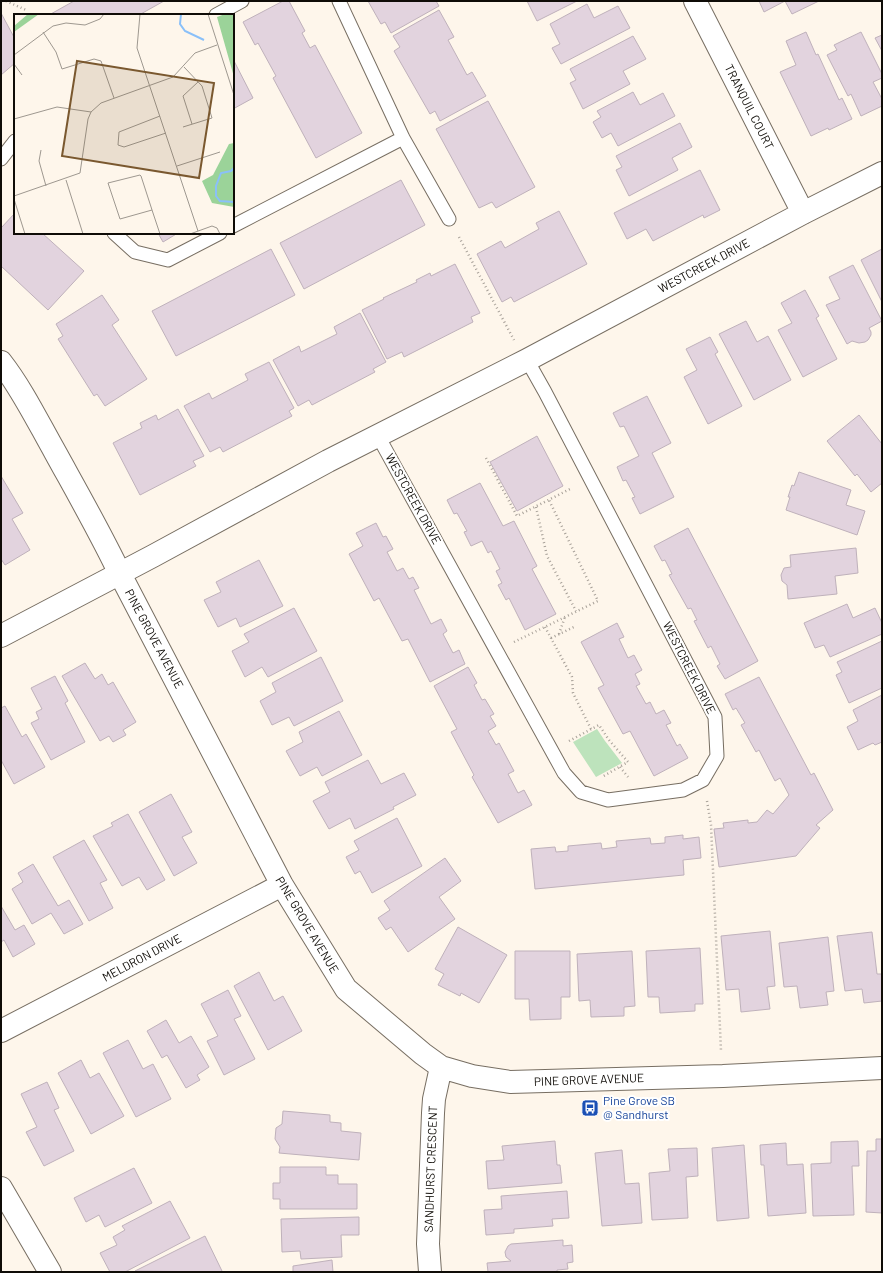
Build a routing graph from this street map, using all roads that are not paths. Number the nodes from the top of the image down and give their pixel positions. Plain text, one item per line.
1 (242, 1) edge
2 (339, 1) edge
3 (695, 1) edge
4 (218, 14) edge
5 (404, 138) junction
6 (14, 142) edge
7 (1, 159) edge
8 (882, 173) edge
9 (803, 213) junction
10 (449, 218) road end
11 (234, 225) edge
12 (115, 234) edge
13 (218, 234) edge
14 (527, 360) junction
15 (1, 362) edge
16 (378, 436) junction
17 (120, 574) junction
18 (1, 636) edge
19 (282, 885) junction
20 (1, 1031) edge
21 (441, 1067) junction
22 (882, 1068) edge
23 (1, 1188) edge
24 (50, 1272) edge
25 (430, 1272) edge

1 - 4 lane
2 - 5 lane
3 - 9 street, TRANQUIL COURT
5 - 10 lane
5 - 11 lane
6 - 7 lane
8 - 9 street, WESTCREEK DRIVE
9 - 14 street, WESTCREEK DRIVE
12 - 13 lane
14 - 16 street, WESTCREEK DRIVE
14 - 16 lane, WESTCREEK DRIVE
15 - 17 street, PINE GROVE AVENUE
16 - 17 street, WESTCREEK DRIVE
17 - 18 street
17 - 19 street, PINE GROVE AVENUE
19 - 20 street, MELDRON DRIVE
19 - 21 street, PINE GROVE AVENUE
21 - 22 street, PINE GROVE AVENUE
21 - 25 street, SANDHURST CRESCENT
23 - 24 street

